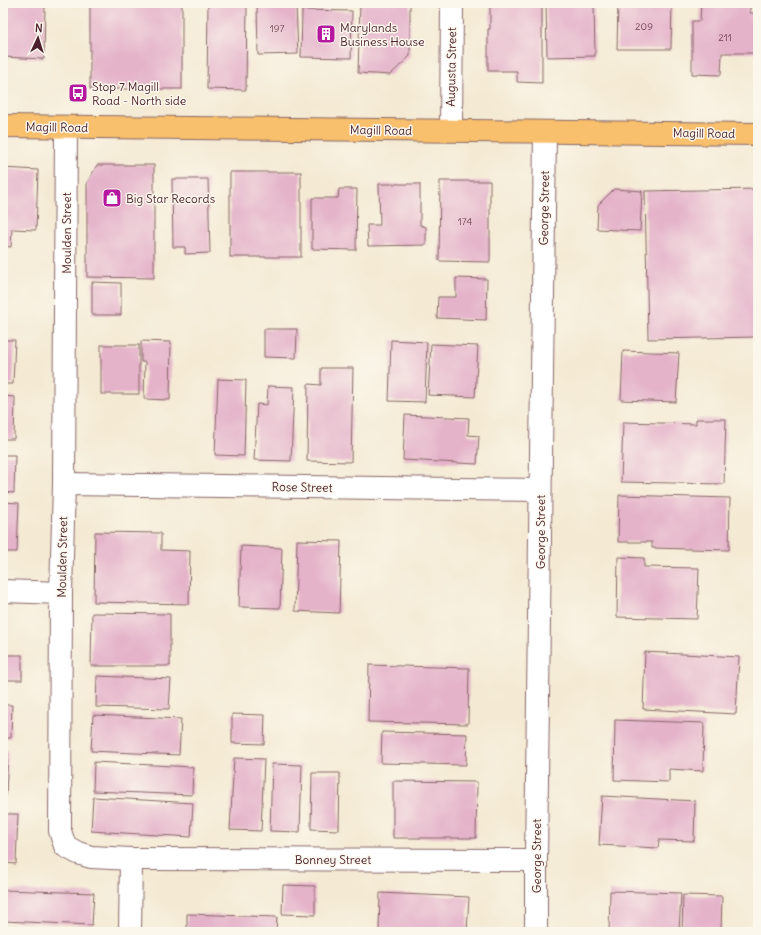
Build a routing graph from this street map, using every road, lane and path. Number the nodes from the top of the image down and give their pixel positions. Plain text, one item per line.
1 (452, 3) edge
2 (3, 126) edge
3 (66, 127) junction
4 (451, 130) junction
5 (545, 132) junction
6 (758, 134) edge
7 (64, 484) junction
8 (540, 490) junction
9 (3, 591) edge
10 (61, 593) junction
11 (131, 859) junction
12 (536, 860) junction
13 (130, 932) edge
14 (536, 932) edge

1 - 4 street, Augusta Street
2 - 3 main road, Magill Road
3 - 4 main road, Magill Road
3 - 7 street, Moulden Street
4 - 5 main road, Magill Road
5 - 6 main road, Magill Road
5 - 8 street, George Street
7 - 8 street, Rose Street
7 - 10 street, Moulden Street
8 - 12 street, George Street
9 - 10 street
10 - 11 street, Moulden Street
11 - 12 street, Bonney Street
11 - 13 street
12 - 14 street, George Street

